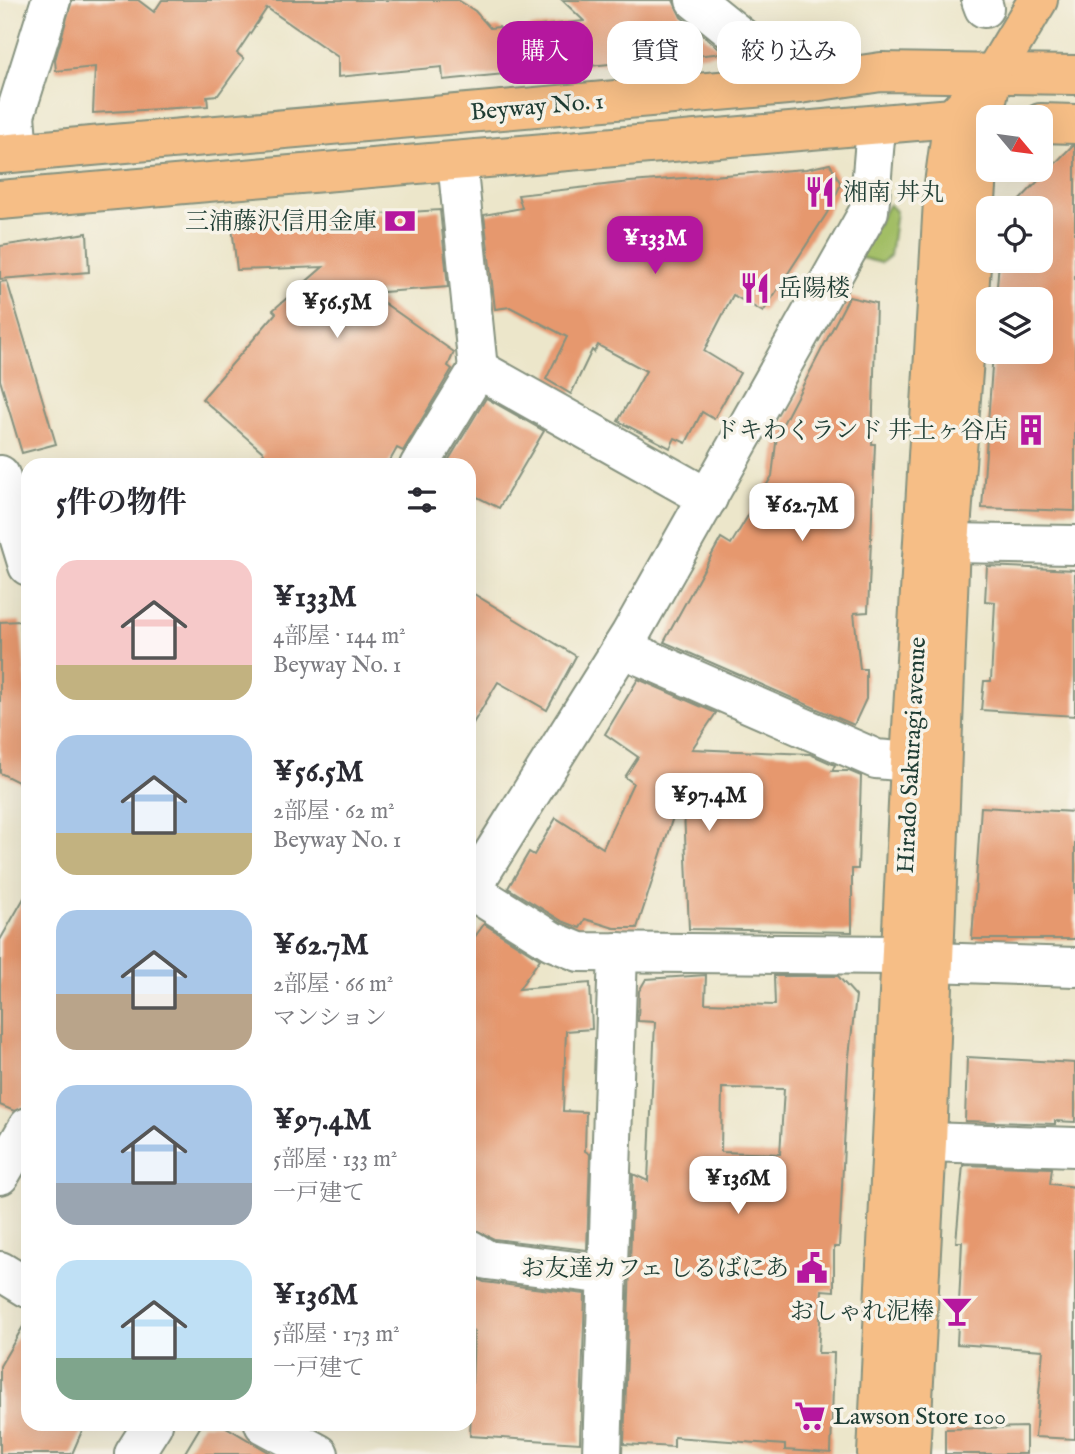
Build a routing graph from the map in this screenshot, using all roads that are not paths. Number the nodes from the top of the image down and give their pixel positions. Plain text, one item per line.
1 (51, 0) edge
2 (695, 0) edge
3 (1038, 0) edge
4 (721, 21) edge
5 (994, 73) junction
6 (861, 75) edge
7 (1075, 75) edge
8 (799, 84) edge
9 (974, 120) edge
10 (1054, 123) edge
11 (1075, 124) edge
12 (876, 127) junction
13 (9, 153) edge
14 (457, 161) junction
15 (0, 200) edge
16 (478, 369) junction
17 (424, 458) edge
18 (0, 475) edge
19 (708, 498) junction
20 (21, 543) edge
21 (950, 543) junction
22 (1075, 545) edge
23 (622, 648) junction
24 (910, 762) junction
25 (476, 879) edge
26 (476, 894) edge
27 (618, 952) junction
28 (917, 959) junction
29 (1075, 967) edge
30 (21, 1139) edge
31 (927, 1142) junction
32 (1075, 1147) edge
33 (0, 1175) edge
34 (476, 1253) edge
35 (0, 1271) edge
36 (608, 1275) junction
37 (21, 1284) edge
38 (149, 1431) edge
39 (277, 1431) edge
40 (134, 1454) edge
41 (319, 1454) edge
42 (602, 1454) edge
43 (877, 1454) edge
44 (910, 1454) edge

1 - 13 street
2 - 4 street
3 - 5 main road
5 - 6 main road, Beyway No. 1
5 - 7 main road, Beyway No. 1
5 - 9 main road
8 - 13 main road, Beyway No. 1
9 - 12 main road, Beyway No. 1
9 - 21 main road, Hirado Sakuragi avenue
9 - 24 main road, Hirado Sakuragi avenue
10 - 11 main road
12 - 14 main road, Beyway No. 1
12 - 19 street
14 - 15 main road, Beyway No. 1
14 - 16 street
16 - 17 street
16 - 19 street
18 - 20 street
19 - 23 street
21 - 22 street
21 - 28 main road, Hirado Sakuragi avenue
23 - 24 street
23 - 25 street
24 - 28 main road, Hirado Sakuragi avenue
26 - 27 street
27 - 28 street
27 - 36 street
28 - 29 street
28 - 31 main road, Hirado Sakuragi avenue
28 - 43 main road, Hirado Sakuragi avenue
30 - 33 street
31 - 32 street
31 - 44 main road, Hirado Sakuragi avenue
34 - 36 street
35 - 37 street
36 - 42 street
38 - 40 street
39 - 41 street

